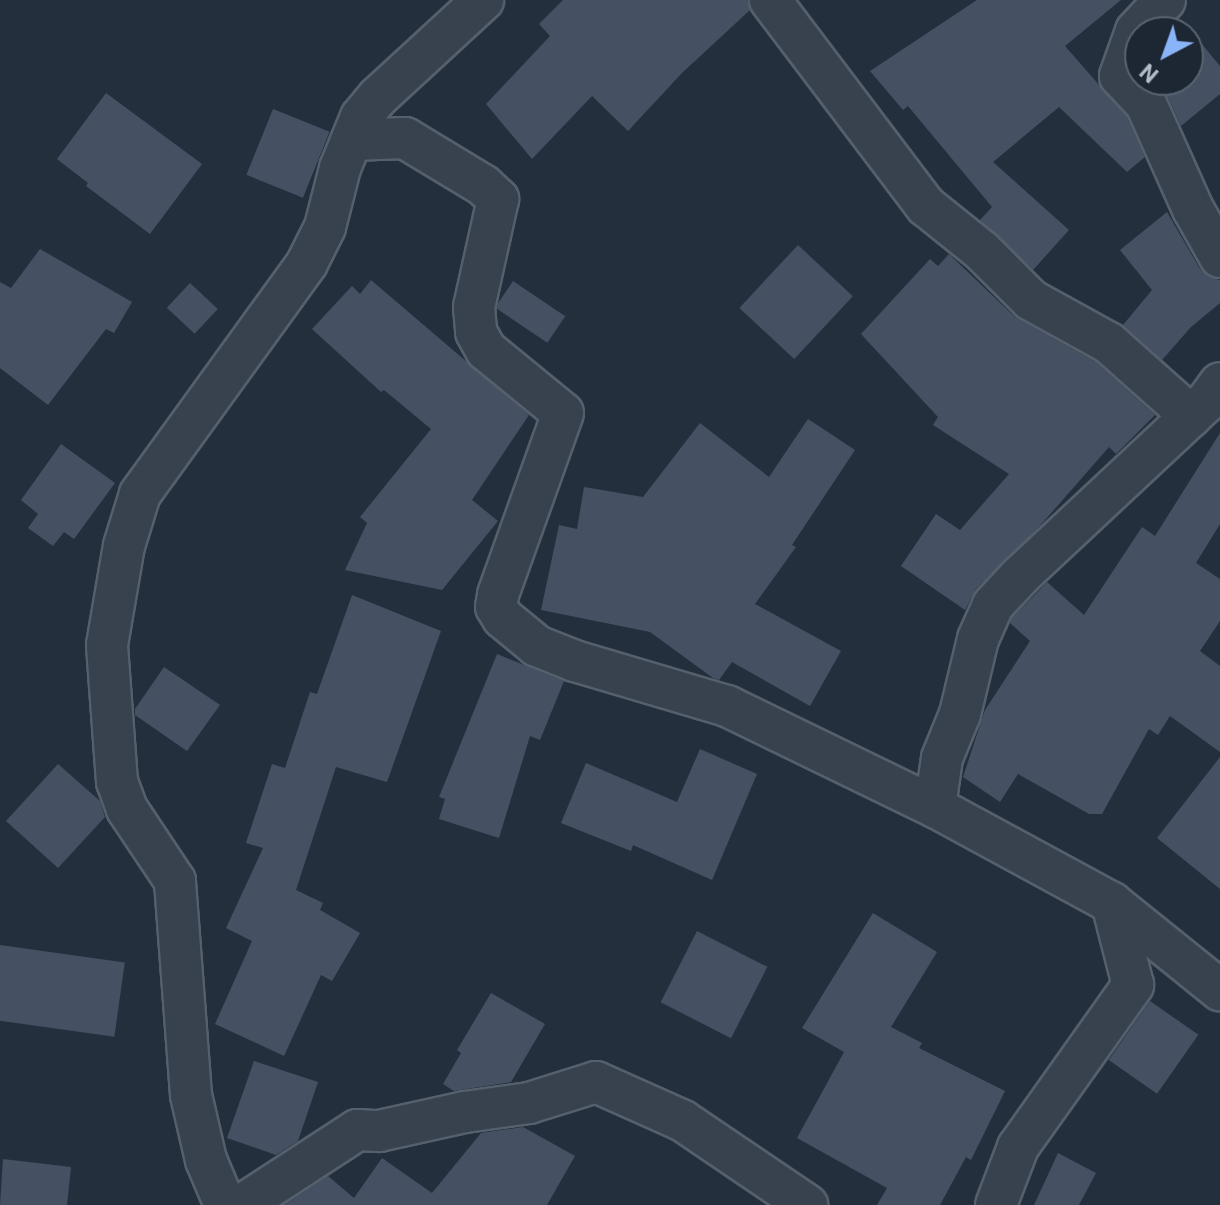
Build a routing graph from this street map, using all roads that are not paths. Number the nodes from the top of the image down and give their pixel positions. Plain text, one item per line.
1 (483, 0) edge
2 (770, 0) edge
3 (1165, 0) edge
4 (352, 140) junction
5 (1220, 257) edge
6 (1220, 383) edge
7 (1191, 416) junction
8 (935, 807) junction
9 (1112, 903) junction
10 (1220, 990) edge
11 (225, 1205) edge
12 (242, 1205) edge
13 (807, 1205) edge
14 (996, 1205) edge

1 - 4 street
2 - 7 street
3 - 5 street
4 - 8 street
4 - 11 street
6 - 7 street
7 - 8 street
8 - 9 street
9 - 10 street
9 - 14 street
12 - 13 street

